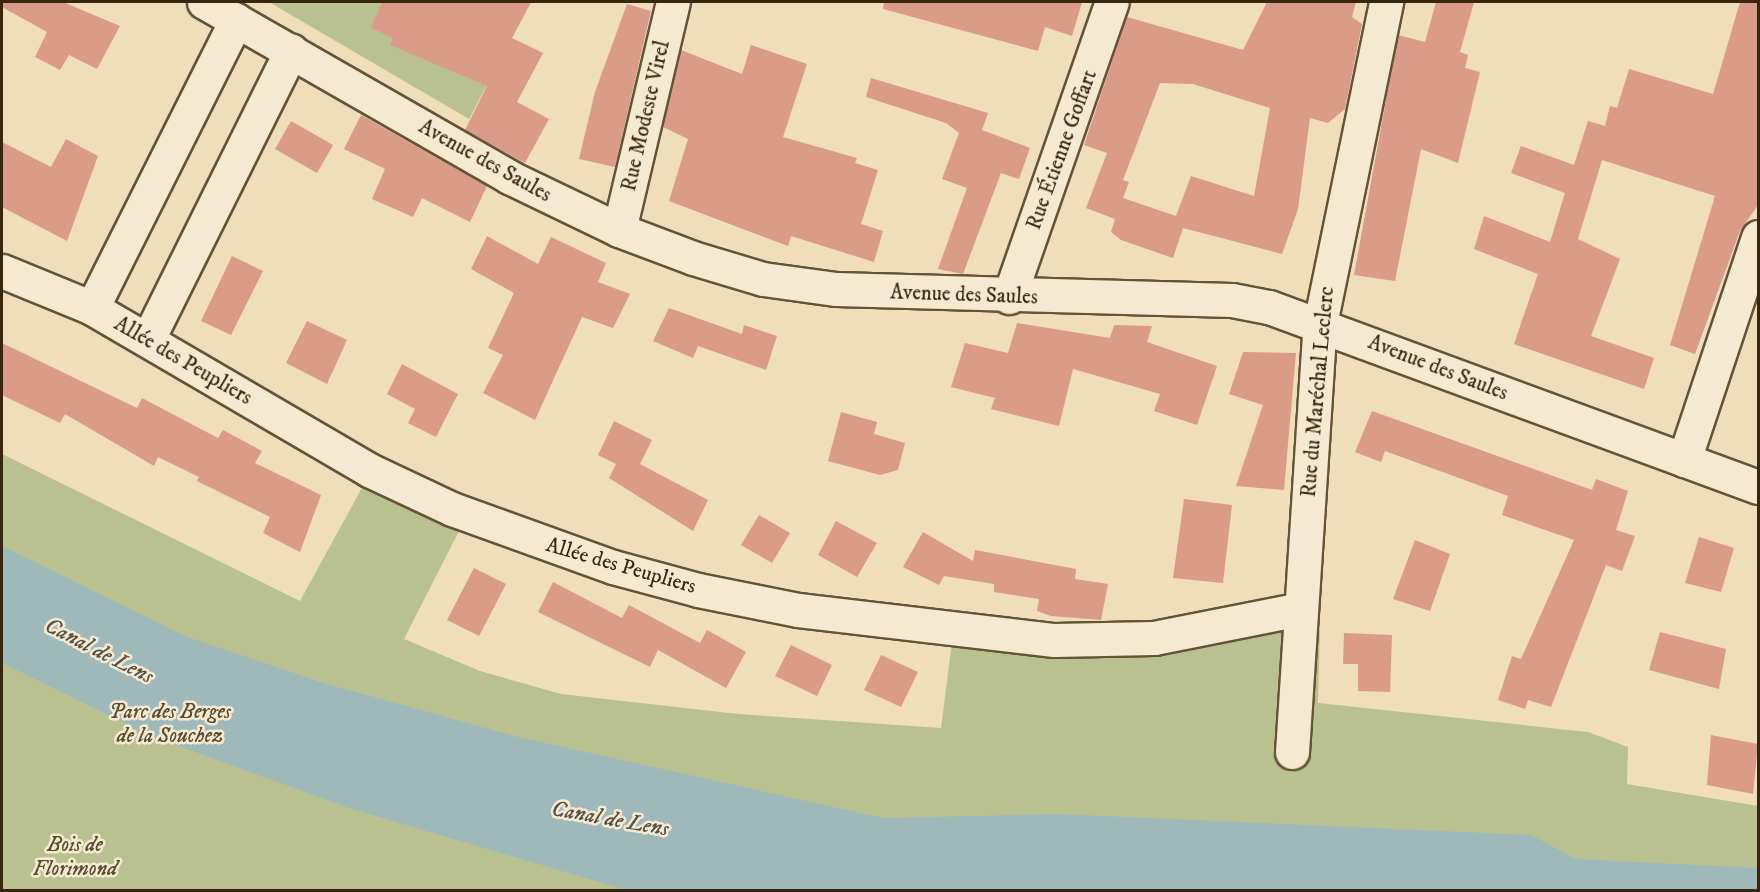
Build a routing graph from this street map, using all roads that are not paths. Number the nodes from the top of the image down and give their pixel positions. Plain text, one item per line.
1 (204, 2) edge
2 (673, 2) edge
3 (1112, 2) edge
4 (1386, 2) edge
5 (236, 20) junction
6 (291, 51) junction
7 (619, 230) junction
8 (1758, 237) edge
9 (2, 271) edge
10 (1009, 297) junction
11 (92, 308) junction
12 (1320, 324) junction
13 (148, 339) junction
14 (1684, 460) junction
15 (1758, 487) edge
16 (1300, 609) junction
17 (1292, 752) dead end

1 - 5 street, Avenue des Saules
2 - 7 street, Rue Modeste Virel
3 - 10 street, Rue Étienne Goffart
4 - 12 street, Rue du Maréchal Leclerc
5 - 6 street, Avenue des Saules
5 - 11 street
6 - 7 street, Avenue des Saules
6 - 13 street
7 - 10 street, Avenue des Saules
8 - 14 street
9 - 11 street, Allée des Peupliers
10 - 12 street, Avenue des Saules
11 - 13 street, Allée des Peupliers
12 - 14 street, Avenue des Saules
12 - 16 street, Rue du Maréchal Leclerc
13 - 16 street, Allée des Peupliers
14 - 15 street, Avenue des Saules
16 - 17 street, Rue du Maréchal Leclerc

